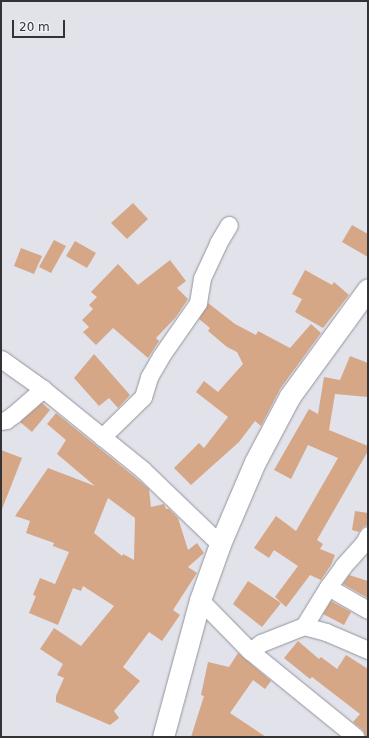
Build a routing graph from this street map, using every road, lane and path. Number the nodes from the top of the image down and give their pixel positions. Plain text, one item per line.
1 (229, 225) dead end
2 (366, 294) edge
3 (1, 359) edge
4 (43, 389) junction
5 (1, 421) edge
6 (102, 437) junction
7 (368, 535) edge
8 (220, 544) junction
9 (328, 587) junction
10 (200, 600) junction
11 (368, 610) edge
12 (304, 626) junction
13 (368, 650) edge
14 (250, 651) junction
15 (163, 737) edge
16 (356, 737) edge

1 - 6 street
2 - 8 street
3 - 4 street
4 - 5 street
4 - 6 street
6 - 8 street
7 - 9 street
8 - 10 street
9 - 11 street
9 - 12 street
10 - 14 street
10 - 15 street
12 - 13 street
12 - 14 street
14 - 16 street

